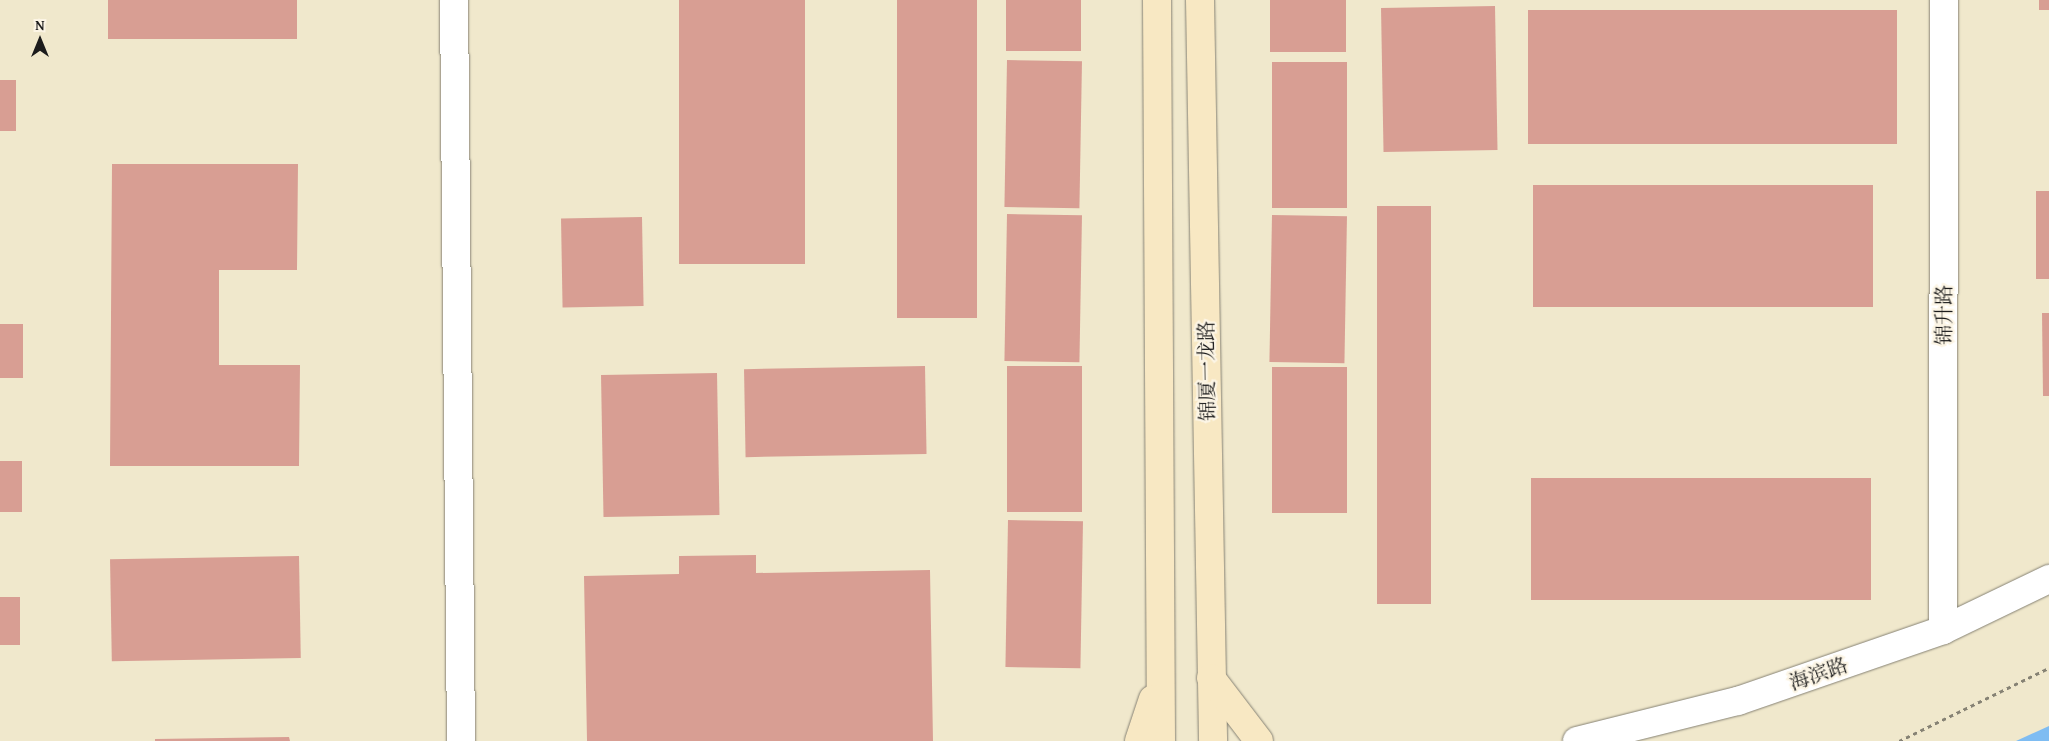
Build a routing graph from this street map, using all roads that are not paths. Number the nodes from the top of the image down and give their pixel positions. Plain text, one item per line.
1 (454, 0) edge
2 (1157, 0) edge
3 (1200, 0) edge
4 (1944, 0) edge
5 (2049, 579) edge
6 (1942, 630) junction
7 (1161, 676) junction
8 (1211, 678) junction
9 (461, 741) edge
10 (1139, 741) edge
11 (1161, 741) edge
12 (1212, 741) edge
13 (1259, 741) edge
14 (1577, 741) edge

1 - 9 street
2 - 7 street
3 - 8 street, 锦厦一龙路
4 - 6 street, 锦升路
5 - 6 street, 海滨路
6 - 14 street, 海滨路
7 - 10 street
7 - 11 street
8 - 12 street, 锦厦一龙路
8 - 13 street

